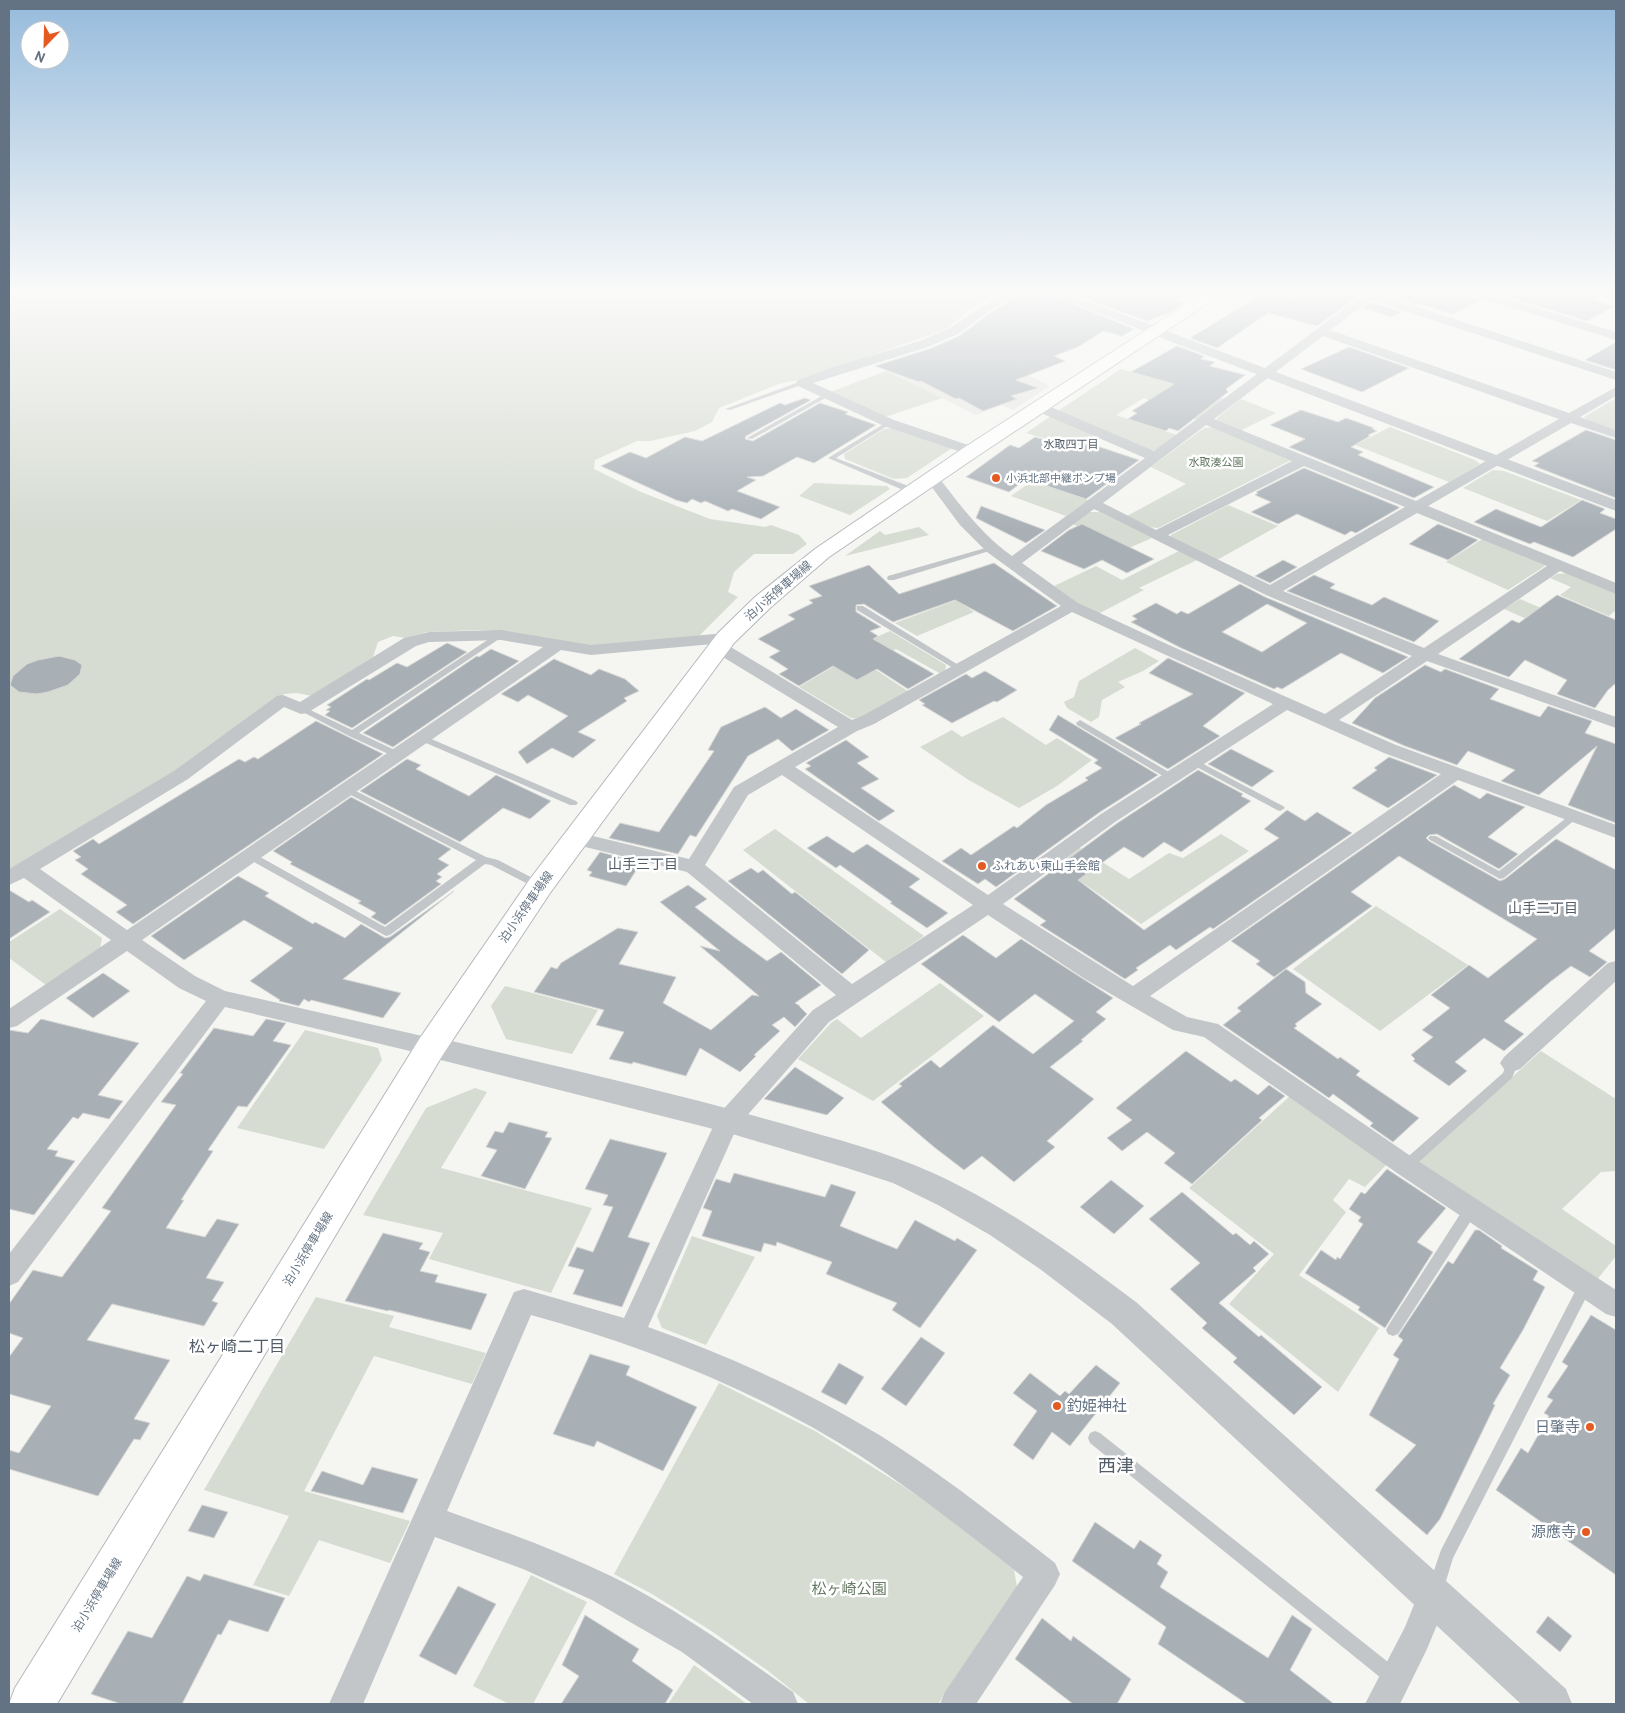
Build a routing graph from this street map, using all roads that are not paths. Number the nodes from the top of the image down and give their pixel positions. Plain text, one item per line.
1 (834, 371) edge
2 (1095, 371) edge
3 (1260, 371) edge
4 (1268, 371) edge
5 (1434, 371) edge
6 (1601, 371) edge
7 (1265, 373) junction
8 (1616, 376) edge
9 (802, 383) junction
10 (1616, 391) edge
11 (826, 395) junction
12 (1039, 407) junction
13 (728, 409) dead end
14 (1571, 418) junction
15 (1206, 420) junction
16 (888, 423) junction
17 (1616, 434) edge
18 (750, 438) dead end
19 (972, 451) junction
20 (1155, 457) junction
21 (1496, 460) junction
22 (1302, 461) junction
23 (923, 484) junction
24 (1092, 503) junction
25 (1616, 506) edge
26 (1416, 507) junction
27 (1157, 535) junction
28 (992, 549) junction
29 (1011, 564) junction
30 (1559, 565) junction
31 (891, 578) dead end
32 (1616, 589) edge
33 (1272, 591) junction
34 (1072, 606) junction
35 (860, 608) dead end
36 (501, 635) junction
37 (723, 642) junction
38 (556, 646) junction
39 (1424, 654) junction
40 (961, 669) junction
41 (1285, 704) junction
42 (301, 709) junction
43 (1612, 716) edge
44 (1326, 721) junction
45 (1080, 723) dead end
46 (851, 727) junction
47 (352, 734) junction
48 (422, 738) junction
49 (398, 755) junction
50 (1194, 762) junction
51 (782, 767) junction
52 (1454, 774) junction
53 (1171, 777) junction
54 (348, 790) junction
55 (573, 803) dead end
56 (1280, 808) dead end
57 (1574, 817) junction
58 (1616, 832) edge
59 (576, 838) junction
60 (1433, 838) dead end
61 (251, 856) junction
62 (483, 860) junction
63 (694, 867) junction
64 (17, 873) edge
65 (540, 886) junction
66 (988, 904) junction
67 (126, 941) junction
68 (1616, 969) edge
69 (852, 996) junction
70 (1134, 996) junction
71 (220, 998) junction
72 (9, 1020) edge
73 (431, 1047) junction
74 (1512, 1064) joint
75 (728, 1121) junction
76 (1406, 1166) junction
77 (1471, 1209) junction
78 (9, 1274) edge
79 (1585, 1285) junction
80 (1616, 1305) edge
81 (1393, 1330) dead end
82 (632, 1332) junction
83 (1095, 1438) dead end
84 (426, 1519) junction
85 (1433, 1596) junction
86 (1389, 1691) edge
87 (30, 1704) edge
88 (346, 1704) edge
89 (781, 1704) edge
90 (958, 1704) edge
91 (1552, 1704) edge

1 - 9 street
2 - 12 main road, 泊小浜停車場線
3 - 7 street
4 - 7 street
5 - 14 street
6 - 8 street
7 - 15 street
7 - 21 street
9 - 11 street
9 - 13 lane
10 - 14 street
11 - 16 street
11 - 18 lane
12 - 19 main road, 泊小浜停車場線
12 - 20 street
14 - 17 street
14 - 21 street
15 - 20 street
15 - 22 street
16 - 19 street
16 - 23 lane
19 - 23 main road, 泊小浜停車場線
20 - 24 street
21 - 25 street
21 - 26 street
22 - 26 street
22 - 27 street
23 - 28 street
23 - 37 main road, 泊小浜停車場線
24 - 27 street
24 - 29 street
26 - 30 street
26 - 33 street
27 - 33 street
28 - 29 street
28 - 31 lane
29 - 34 street
30 - 32 street
30 - 39 street
33 - 39 street
34 - 40 street
34 - 41 street
35 - 40 lane
36 - 38 street
36 - 42 street
36 - 47 lane
37 - 38 street
37 - 46 street
37 - 59 main road, 泊小浜停車場線
38 - 48 street
39 - 43 street
39 - 44 street
40 - 46 street
41 - 44 street
41 - 50 street
42 - 47 lane
42 - 64 street
44 - 52 street
45 - 53 lane
46 - 51 street
47 - 49 lane
48 - 49 street
48 - 55 lane
49 - 54 street
50 - 53 street
50 - 56 lane
51 - 63 street
51 - 66 street
52 - 57 street
52 - 70 street
53 - 66 street
54 - 61 street
54 - 62 lane
57 - 58 street
57 - 60 lane
59 - 63 street
59 - 65 main road, 泊小浜停車場線
61 - 62 lane
61 - 67 street
62 - 65 lane
63 - 69 street
64 - 67 street
65 - 73 main road, 泊小浜停車場線
66 - 69 street
66 - 70 street
67 - 71 street
67 - 72 street
68 - 74 street
69 - 75 street
70 - 76 street
71 - 73 street
71 - 78 street
73 - 75 street
73 - 87 main road, 泊小浜停車場線
74 - 76 lane
75 - 82 street
75 - 85 street
76 - 77 street
77 - 79 street
77 - 81 lane
79 - 80 street
79 - 85 lane
82 - 84 street
82 - 90 street
83 - 86 lane
84 - 88 street
84 - 89 street
85 - 86 street
85 - 91 street

